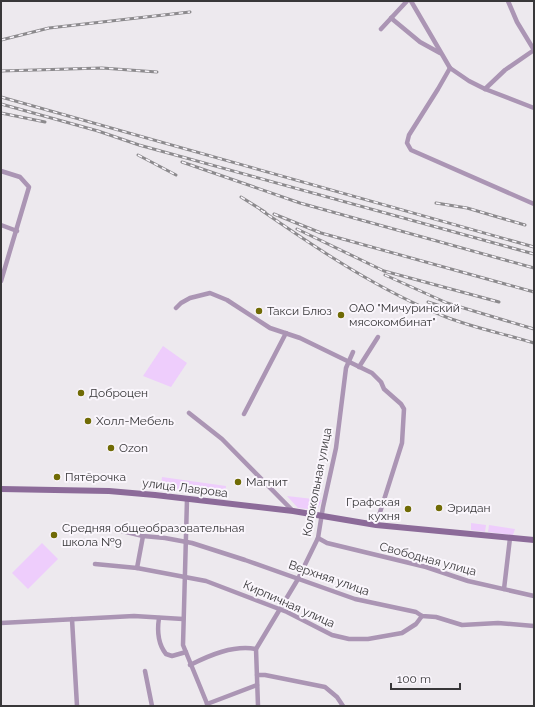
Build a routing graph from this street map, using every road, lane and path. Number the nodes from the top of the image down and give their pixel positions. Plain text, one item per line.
1 (407, 1) edge
2 (411, 1) edge
3 (508, 1) edge
4 (391, 18) junction
5 (381, 29) dead end
6 (534, 50) edge
7 (441, 53) junction
8 (450, 68) junction
9 (485, 89) junction
10 (534, 108) edge
11 (1, 170) edge
12 (534, 204) edge
13 (1, 225) edge
14 (17, 231) junction
15 (3, 267) edge
16 (1, 281) edge
17 (176, 308) dead end
18 (286, 333) junction
19 (378, 337) dead end
20 (353, 352) dead end
21 (348, 362) junction
22 (359, 367) junction
23 (189, 413) dead end
24 (244, 414) dead end
25 (1, 489) edge
26 (187, 499) junction
27 (293, 511) junction
28 (322, 516) junction
29 (376, 525) junction
30 (122, 531) dead end
31 (143, 536) junction
32 (318, 538) junction
33 (510, 538) junction
34 (534, 540) edge
35 (186, 542) junction
36 (95, 564) dead end
37 (137, 568) junction
38 (186, 577) junction
39 (298, 579) junction
40 (504, 589) junction
41 (534, 596) edge
42 (279, 609) junction
43 (422, 616) junction
44 (158, 618) junction
45 (72, 619) junction
46 (183, 619) junction
47 (1, 623) edge
48 (534, 626) edge
49 (256, 649) junction
50 (186, 652) junction
51 (190, 665) junction
52 (145, 671) dead end
53 (257, 676) junction
54 (257, 685) junction
55 (208, 705) edge
56 (77, 706) edge
57 (152, 706) edge
58 (258, 706) edge
59 (343, 706) edge

1 - 4 street
2 - 7 street
3 - 6 street
4 - 5 street
4 - 7 street
6 - 9 street
7 - 8 street
8 - 9 street
8 - 12 street
9 - 10 street
11 - 14 street
13 - 14 street
14 - 15 street
15 - 16 street
17 - 18 street
18 - 21 street
18 - 24 street
19 - 22 street
20 - 21 street, Колокольная улица
21 - 22 street
21 - 28 street, Колокольная улица
22 - 29 street
23 - 27 street
25 - 26 main road, улица Лаврова
26 - 27 main road, улица Лаврова
26 - 35 street
27 - 28 main road, улица Лаврова
28 - 29 main road, улица Лаврова
28 - 32 street, Колокольная улица
29 - 33 main road, улица Лаврова
30 - 31 street, Верхняя улица
31 - 35 street, Верхняя улица
31 - 37 street
32 - 39 street, Колокольная улица
32 - 40 street, Свободная улица
33 - 34 main road, улица Лаврова
33 - 40 street
35 - 38 street
35 - 39 street, Верхняя улица
36 - 37 street, Кирпичная улица
37 - 38 street, Кирпичная улица
38 - 42 street, Кирпичная улица
38 - 46 street
39 - 42 street, Колокольная улица
39 - 43 street, Верхняя улица
40 - 41 street, Свободная улица
42 - 43 street, Кирпичная улица
42 - 49 street, Колокольная улица
43 - 48 street, Верхняя улица
44 - 45 street
44 - 46 street
44 - 50 street
45 - 47 street
45 - 56 street
46 - 50 street
49 - 51 street
49 - 53 street
50 - 51 street
51 - 55 street
52 - 57 street
53 - 54 street
53 - 59 street
54 - 55 street
54 - 58 street

